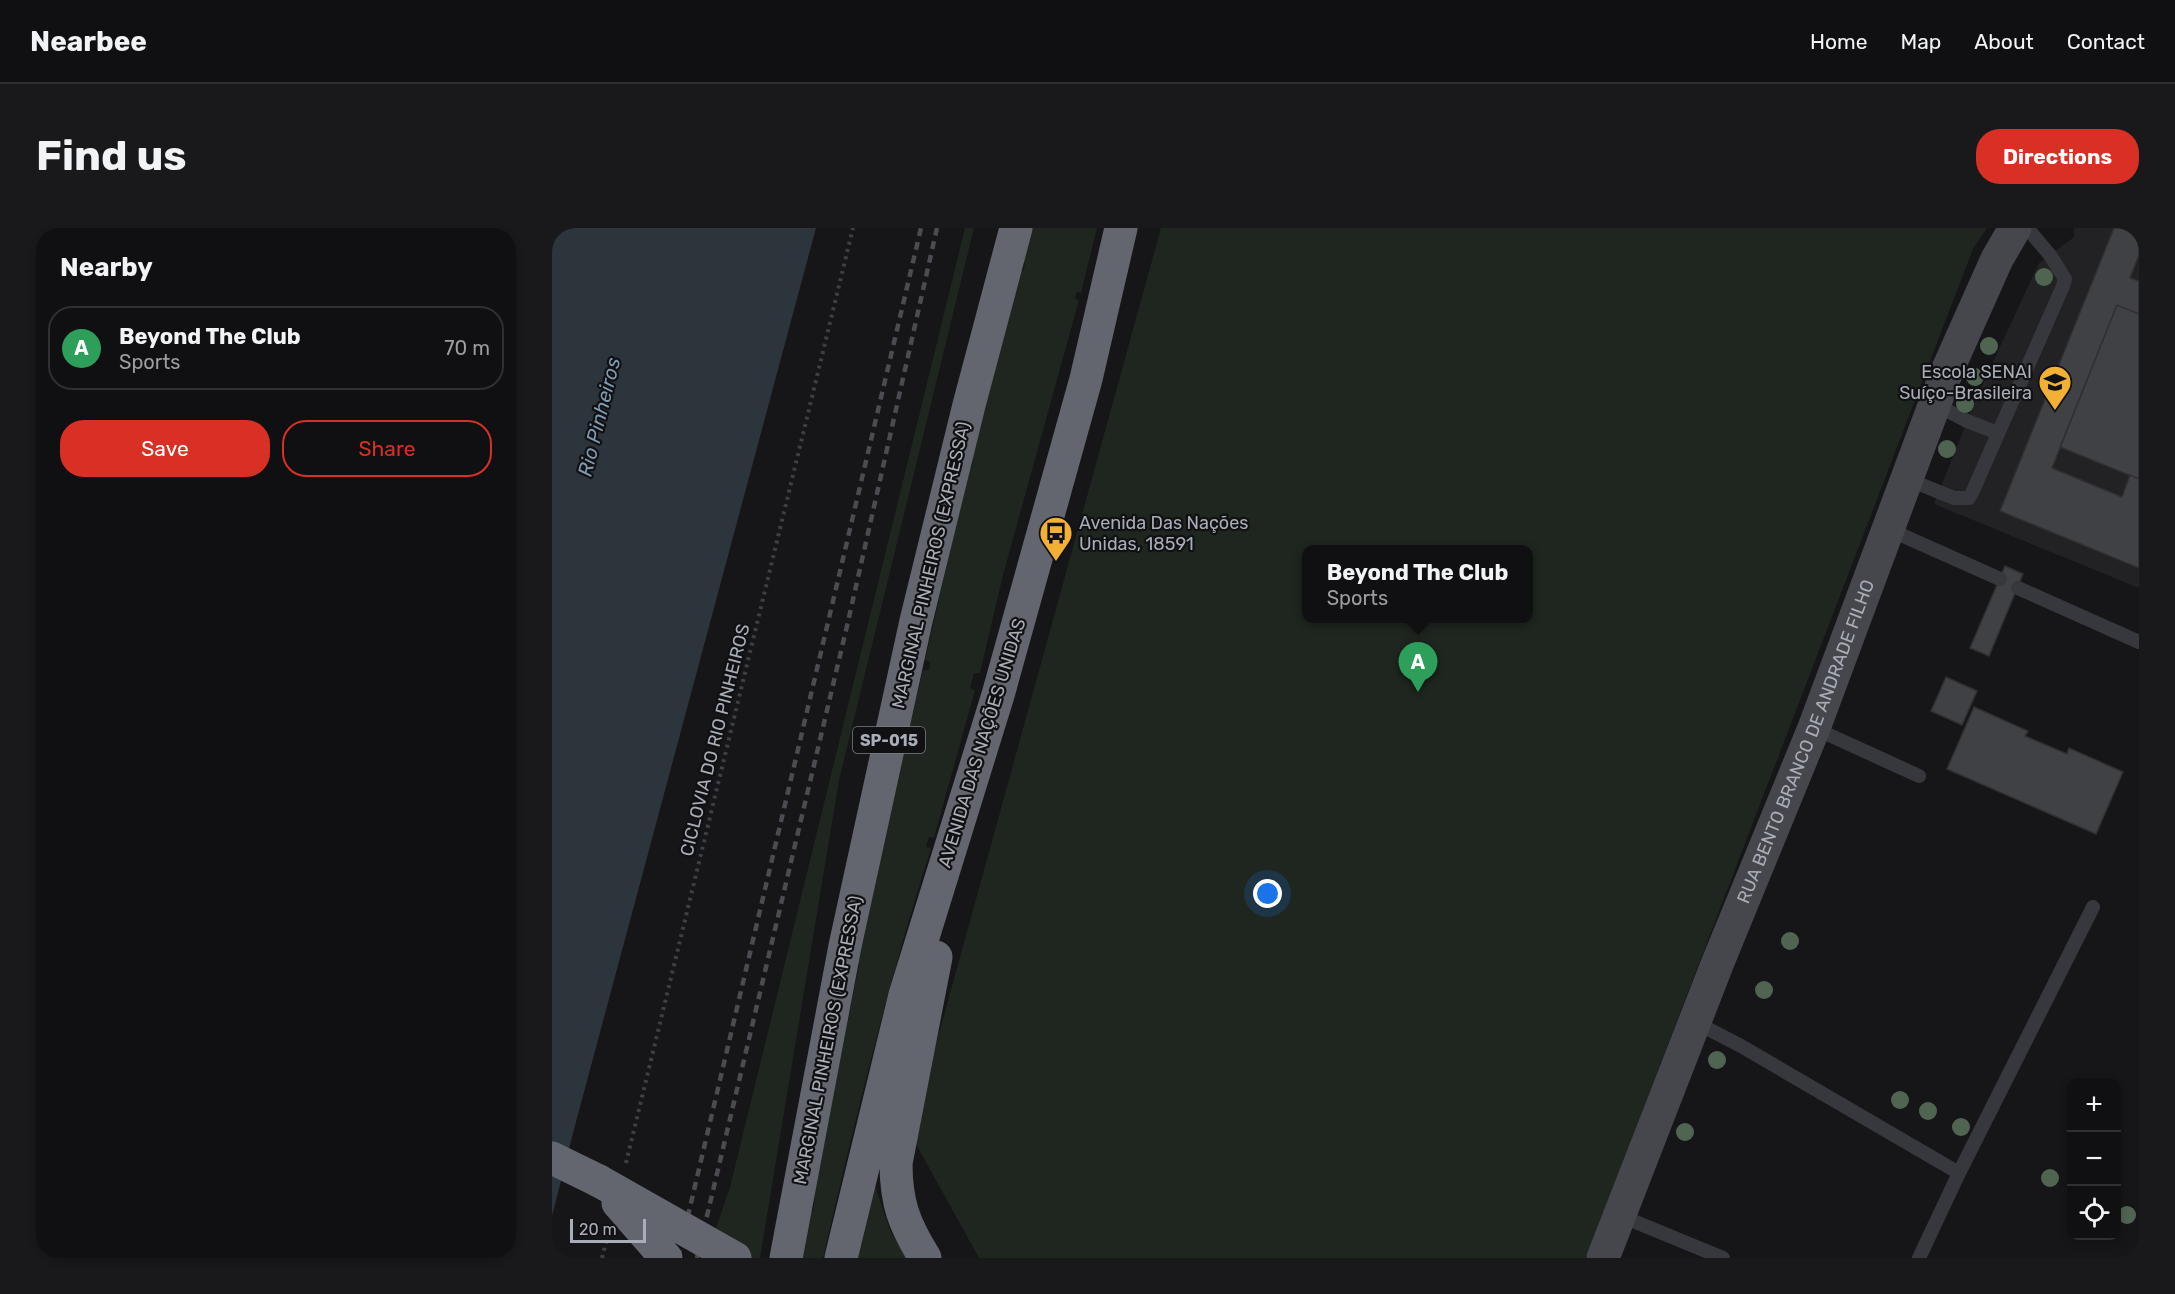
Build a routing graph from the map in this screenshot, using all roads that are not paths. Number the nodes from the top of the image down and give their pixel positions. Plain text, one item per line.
1 (1016, 228) edge
2 (1121, 228) edge
3 (2015, 228) edge
4 (2027, 228) edge
5 (1935, 404) junction
6 (1998, 433) junction
7 (1907, 479) junction
8 (1888, 528) junction
9 (2000, 579) dead end
10 (2018, 588) dead end
11 (2139, 642) edge
12 (1814, 728) junction
13 (1919, 776) dead end
14 (963, 808) junction
15 (2093, 908) dead end
16 (1695, 1022) junction
17 (552, 1158) edge
18 (1959, 1173) junction
19 (612, 1174) junction
20 (1621, 1216) junction
21 (666, 1258) edge
22 (735, 1258) edge
23 (786, 1258) edge
24 (841, 1258) edge
25 (925, 1258) edge
26 (1603, 1258) edge
27 (1723, 1258) edge
28 (1919, 1258) edge

1 - 23 highway, MARGINAL PINHEIROS (EXPRESSA) / SP-015
2 - 14 highway, AVENIDA DAS NAÇÕES UNIDAS
3 - 5 street, RUA BENTO BRANCO DE ANDRADE FILHO
4 - 6 lane
5 - 6 lane
5 - 7 street, RUA BENTO BRANCO DE ANDRADE FILHO
6 - 7 lane
7 - 8 street, RUA BENTO BRANCO DE ANDRADE FILHO
8 - 9 lane
8 - 12 street, RUA BENTO BRANCO DE ANDRADE FILHO
10 - 11 lane
12 - 13 lane
12 - 16 street, RUA BENTO BRANCO DE ANDRADE FILHO
14 - 24 highway, AVENIDA DAS NAÇÕES UNIDAS
14 - 25 highway
15 - 18 lane
16 - 18 lane
16 - 20 street, RUA BENTO BRANCO DE ANDRADE FILHO
17 - 19 highway
18 - 28 lane
19 - 21 highway, bridge
19 - 22 highway, bridge
20 - 26 street, RUA BENTO BRANCO DE ANDRADE FILHO
20 - 27 lane

